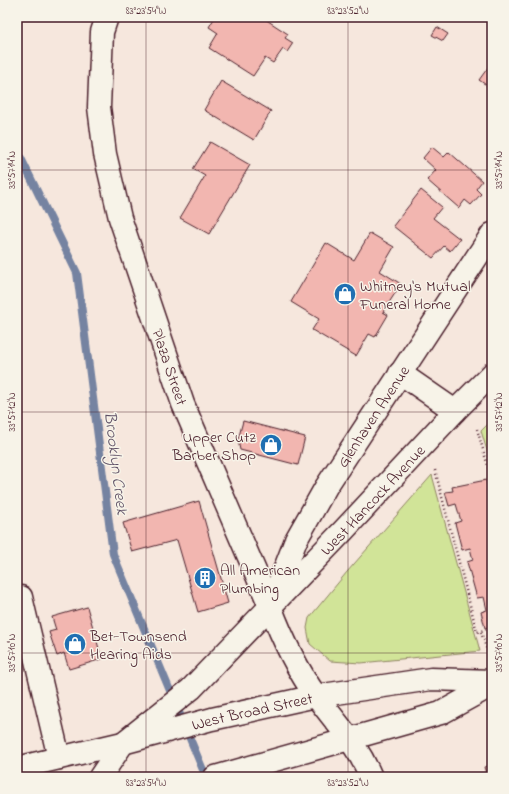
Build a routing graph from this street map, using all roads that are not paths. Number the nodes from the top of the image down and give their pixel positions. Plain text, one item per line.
1 (107, 17) edge
2 (492, 234) edge
3 (400, 373) junction
4 (492, 374) edge
5 (454, 411) junction
6 (21, 597) dead end
7 (270, 606) junction
8 (492, 681) edge
9 (492, 685) edge
10 (316, 696) junction
11 (351, 740) junction
12 (123, 744) junction
13 (59, 758) junction
14 (17, 768) edge
15 (100, 777) edge
16 (215, 777) edge
17 (371, 777) edge

1 - 7 street, Plaza Street
2 - 3 street, Glenhaven Avenue
3 - 5 street
3 - 7 street, Glenhaven Avenue
4 - 5 street, West Hancock Avenue
5 - 7 street, West Hancock Avenue
6 - 13 street
7 - 10 street, Plaza Street
7 - 12 street, West Hancock Avenue
8 - 10 street, West Broad Street
9 - 11 street
10 - 11 street, Plaza Street
10 - 12 street, West Broad Street
11 - 16 street
11 - 17 street, Plaza Street
12 - 13 street, West Broad Street
12 - 15 street, West Hancock Avenue
13 - 14 street, West Broad Street

